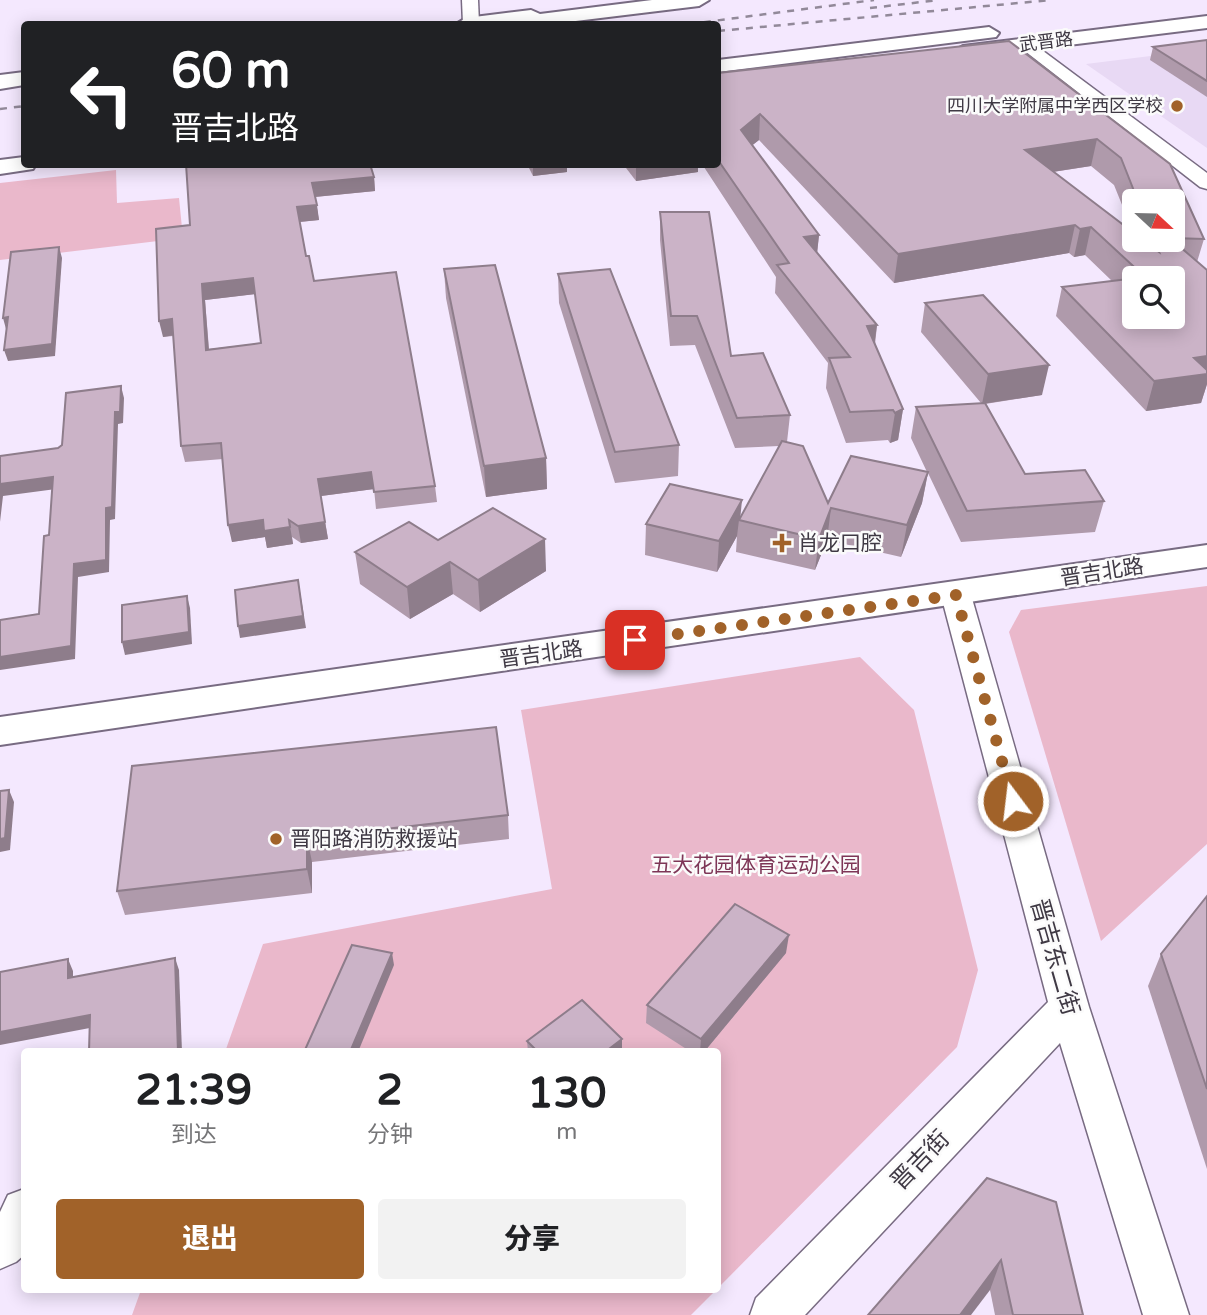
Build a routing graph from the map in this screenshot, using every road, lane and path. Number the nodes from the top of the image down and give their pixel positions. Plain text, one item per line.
1 (470, 0) edge
2 (654, 0) edge
3 (699, 0) edge
4 (1207, 7) edge
5 (471, 21) edge
6 (494, 21) edge
7 (531, 21) edge
8 (1207, 22) edge
9 (1027, 44) junction
10 (721, 66) edge
11 (21, 77) edge
12 (0, 80) edge
13 (721, 81) edge
14 (21, 148) edge
15 (0, 151) edge
16 (21, 164) edge
17 (0, 167) edge
18 (1207, 183) edge
19 (1207, 556) edge
20 (956, 595) junction
21 (0, 731) edge
22 (1069, 1007) junction
23 (21, 1216) edge
24 (0, 1247) edge
25 (773, 1315) edge
26 (1166, 1315) edge

1 - 5 street
2 - 6 street
3 - 7 street
4 - 10 street, 武晋路
8 - 9 street, 武晋路
9 - 13 street, 武晋路
9 - 18 street
11 - 12 street
14 - 15 street
16 - 17 street
19 - 20 street, 晋吉北路
20 - 21 street, 晋吉北路
20 - 22 street, 晋吉东二街
22 - 25 street, 晋吉街
22 - 26 street, 晋吉东二街
23 - 24 street

